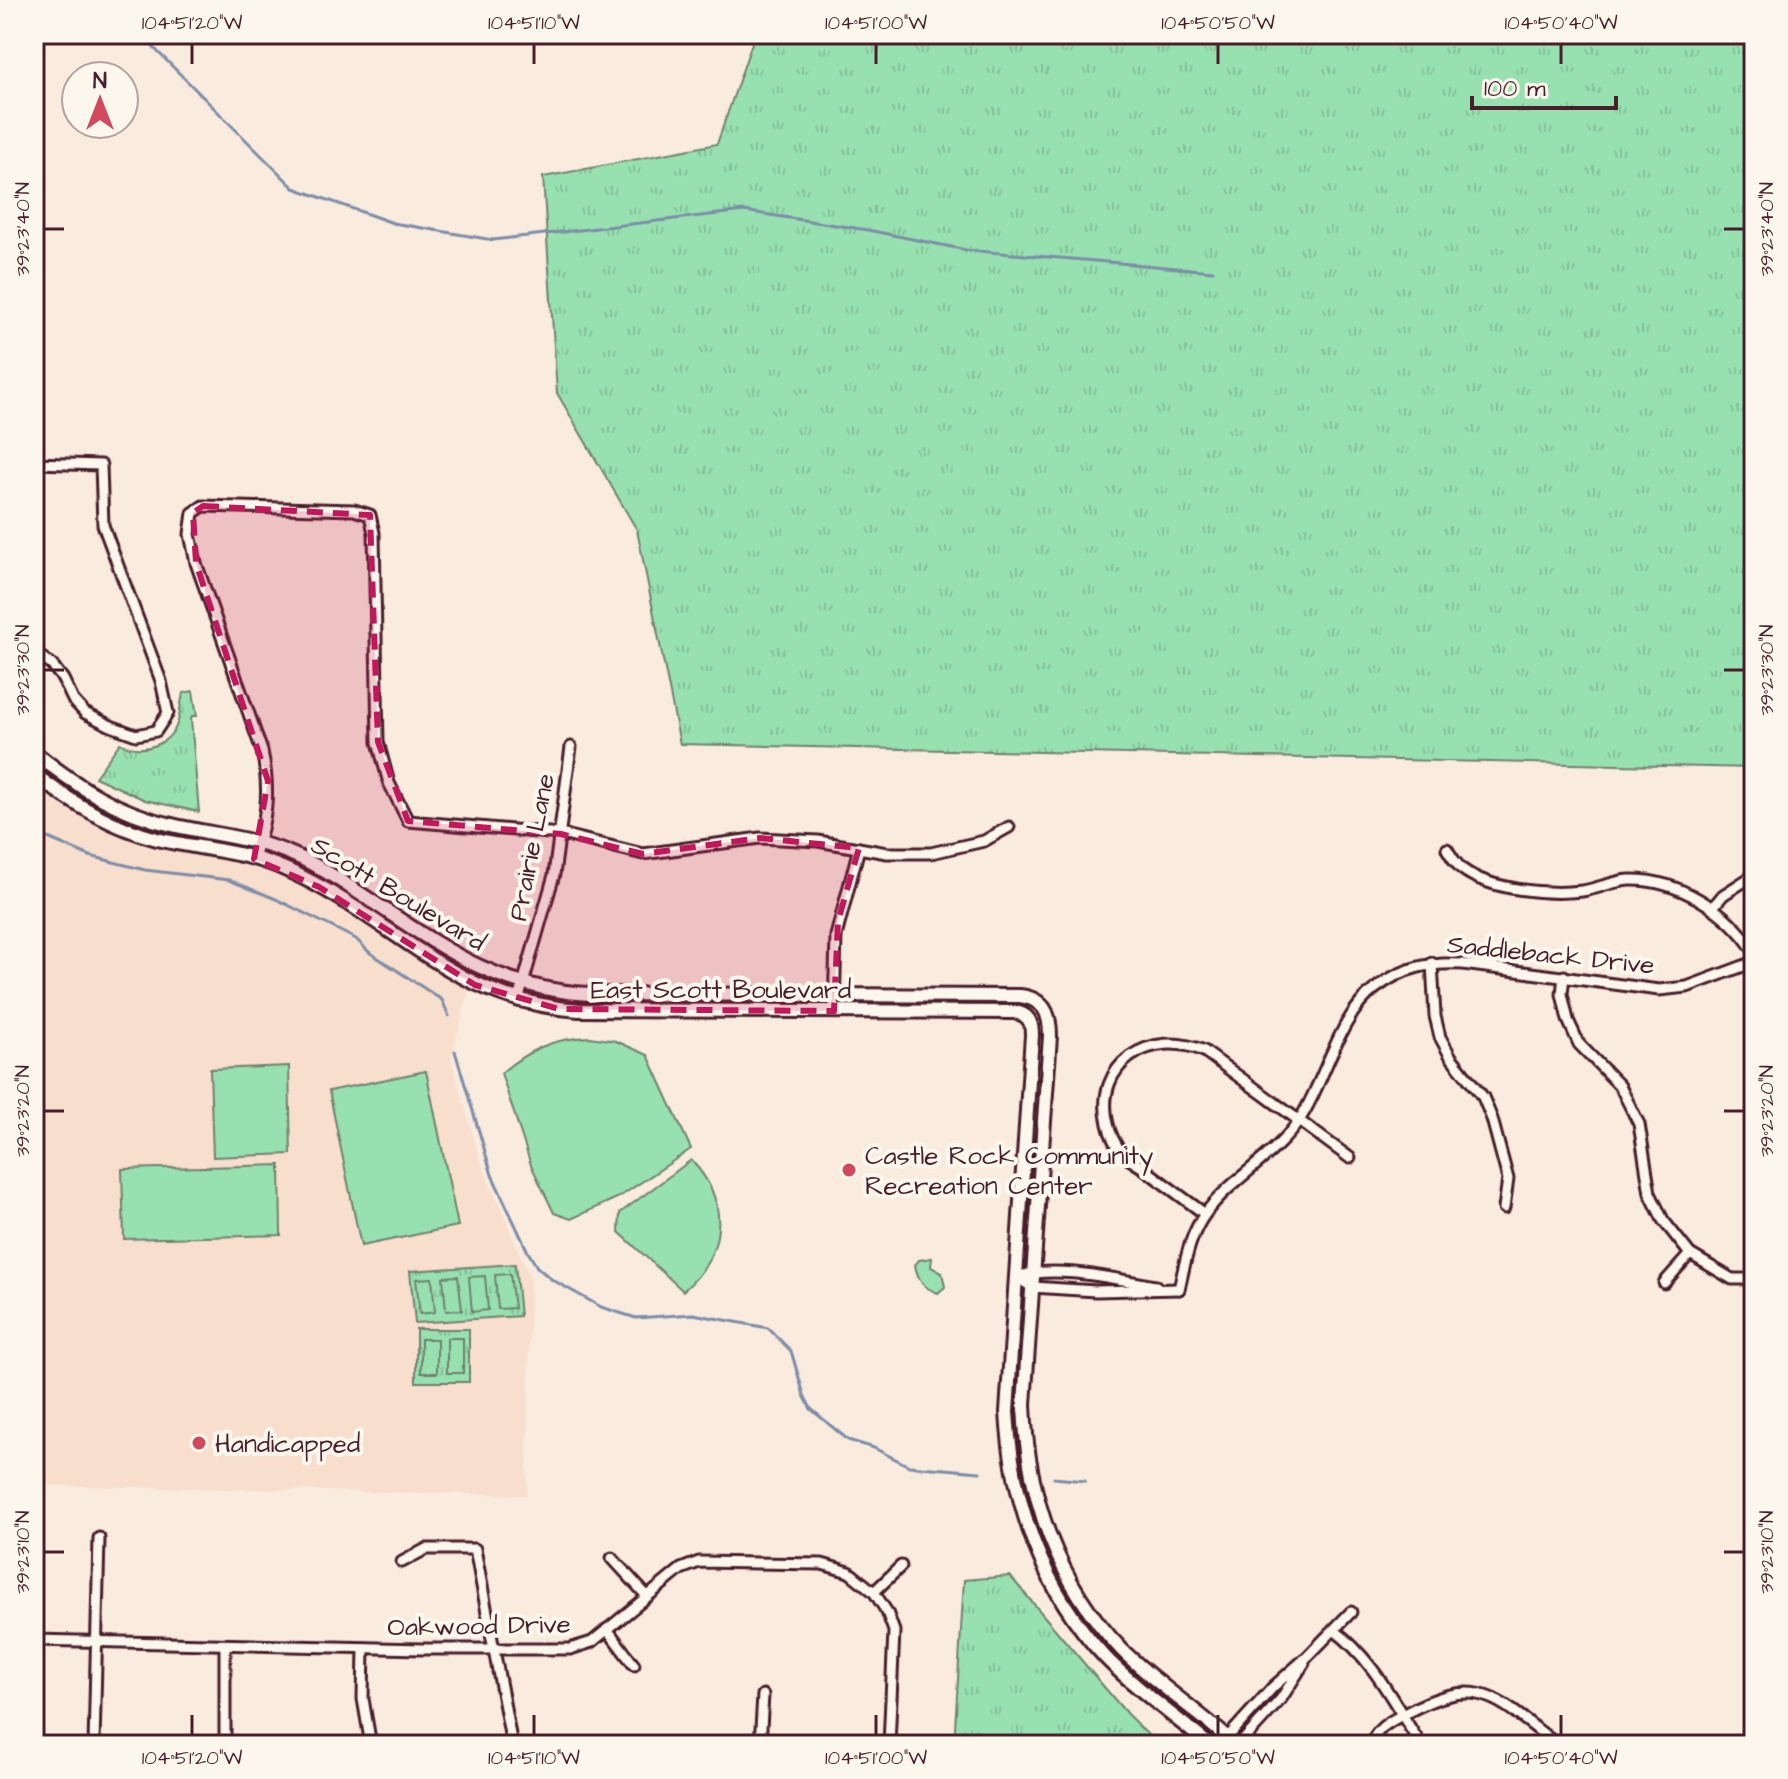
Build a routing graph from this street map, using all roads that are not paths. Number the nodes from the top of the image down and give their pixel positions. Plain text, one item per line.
1 (34, 463) edge
2 (34, 654) edge
3 (571, 747) dead end
4 (34, 752) edge
5 (34, 774) edge
6 (1009, 827) dead end
7 (561, 834) junction
8 (259, 843) junction
9 (859, 848) junction
10 (1447, 849) dead end
11 (254, 859) junction
12 (1754, 875) edge
13 (1713, 907) junction
14 (1754, 951) edge
15 (424, 955) joint
16 (1754, 962) edge
17 (1432, 963) junction
18 (1564, 976) junction
19 (522, 985) junction
20 (834, 993) junction
21 (518, 1001) junction
22 (834, 1011) junction
23 (1298, 1121) junction
24 (1350, 1158) dead end
25 (1504, 1208) dead end
26 (1205, 1214) junction
27 (1690, 1254) junction
28 (1033, 1272) junction
29 (1016, 1277) junction
30 (1754, 1279) edge
31 (1664, 1283) dead end
32 (1032, 1287) junction
33 (1179, 1289) junction
34 (99, 1538) dead end
35 (612, 1558) dead end
36 (402, 1562) dead end
37 (901, 1566) dead end
38 (874, 1592) junction
39 (646, 1595) junction
40 (1351, 1612) dead end
41 (607, 1629) junction
42 (1334, 1630) junction
43 (34, 1640) edge
44 (97, 1641) junction
45 (225, 1645) junction
46 (364, 1648) junction
47 (493, 1649) junction
48 (634, 1665) dead end
49 (763, 1695) dead end
50 (1402, 1715) junction
51 (1231, 1743) edge
52 (94, 1745) edge
53 (225, 1745) edge
54 (371, 1745) edge
55 (512, 1745) edge
56 (760, 1745) edge
57 (889, 1745) edge
58 (1209, 1745) edge
59 (1372, 1745) edge
60 (1421, 1745) edge
61 (1558, 1745) edge

1 - 2 street
3 - 7 street, Prairie Lane
4 - 8 street, Scott Boulevard
5 - 11 street, Scott Boulevard
6 - 9 street
7 - 8 street
7 - 9 street
7 - 19 street, Prairie Lane
8 - 11 street
8 - 19 street, Scott Boulevard
9 - 20 street
10 - 13 street
11 - 15 street, Scott Boulevard
12 - 13 street
13 - 14 street
15 - 21 street, East Scott Boulevard
16 - 18 street, Saddleback Drive
17 - 18 street, Saddleback Drive
17 - 23 street, Saddleback Drive
17 - 25 street
18 - 27 street
19 - 20 street, East Scott Boulevard
19 - 21 street, Prairie Lane
20 - 22 street
20 - 28 street, East Scott Boulevard
21 - 22 street, East Scott Boulevard
22 - 29 street, East Scott Boulevard
23 - 24 street
23 - 26 street, Saddleback Drive
23 - 26 street
26 - 33 street, Saddleback Drive
27 - 30 street
27 - 31 street
28 - 29 street
28 - 32 street
28 - 33 street
29 - 32 street
29 - 58 street
32 - 33 street
32 - 51 street
34 - 44 street
35 - 39 street
36 - 47 street
37 - 38 street
38 - 39 street, Oakwood Drive
38 - 57 street, Oakwood Drive
39 - 41 street, Oakwood Drive
40 - 42 street
41 - 47 street, Oakwood Drive
41 - 48 street
42 - 50 street
42 - 51 street
43 - 44 street, Oakwood Drive
44 - 45 street, Oakwood Drive
44 - 52 street
45 - 46 street, Oakwood Drive
45 - 53 street
46 - 47 street, Oakwood Drive
46 - 54 street
47 - 55 street
49 - 56 street
50 - 59 street
50 - 60 street
50 - 61 street

